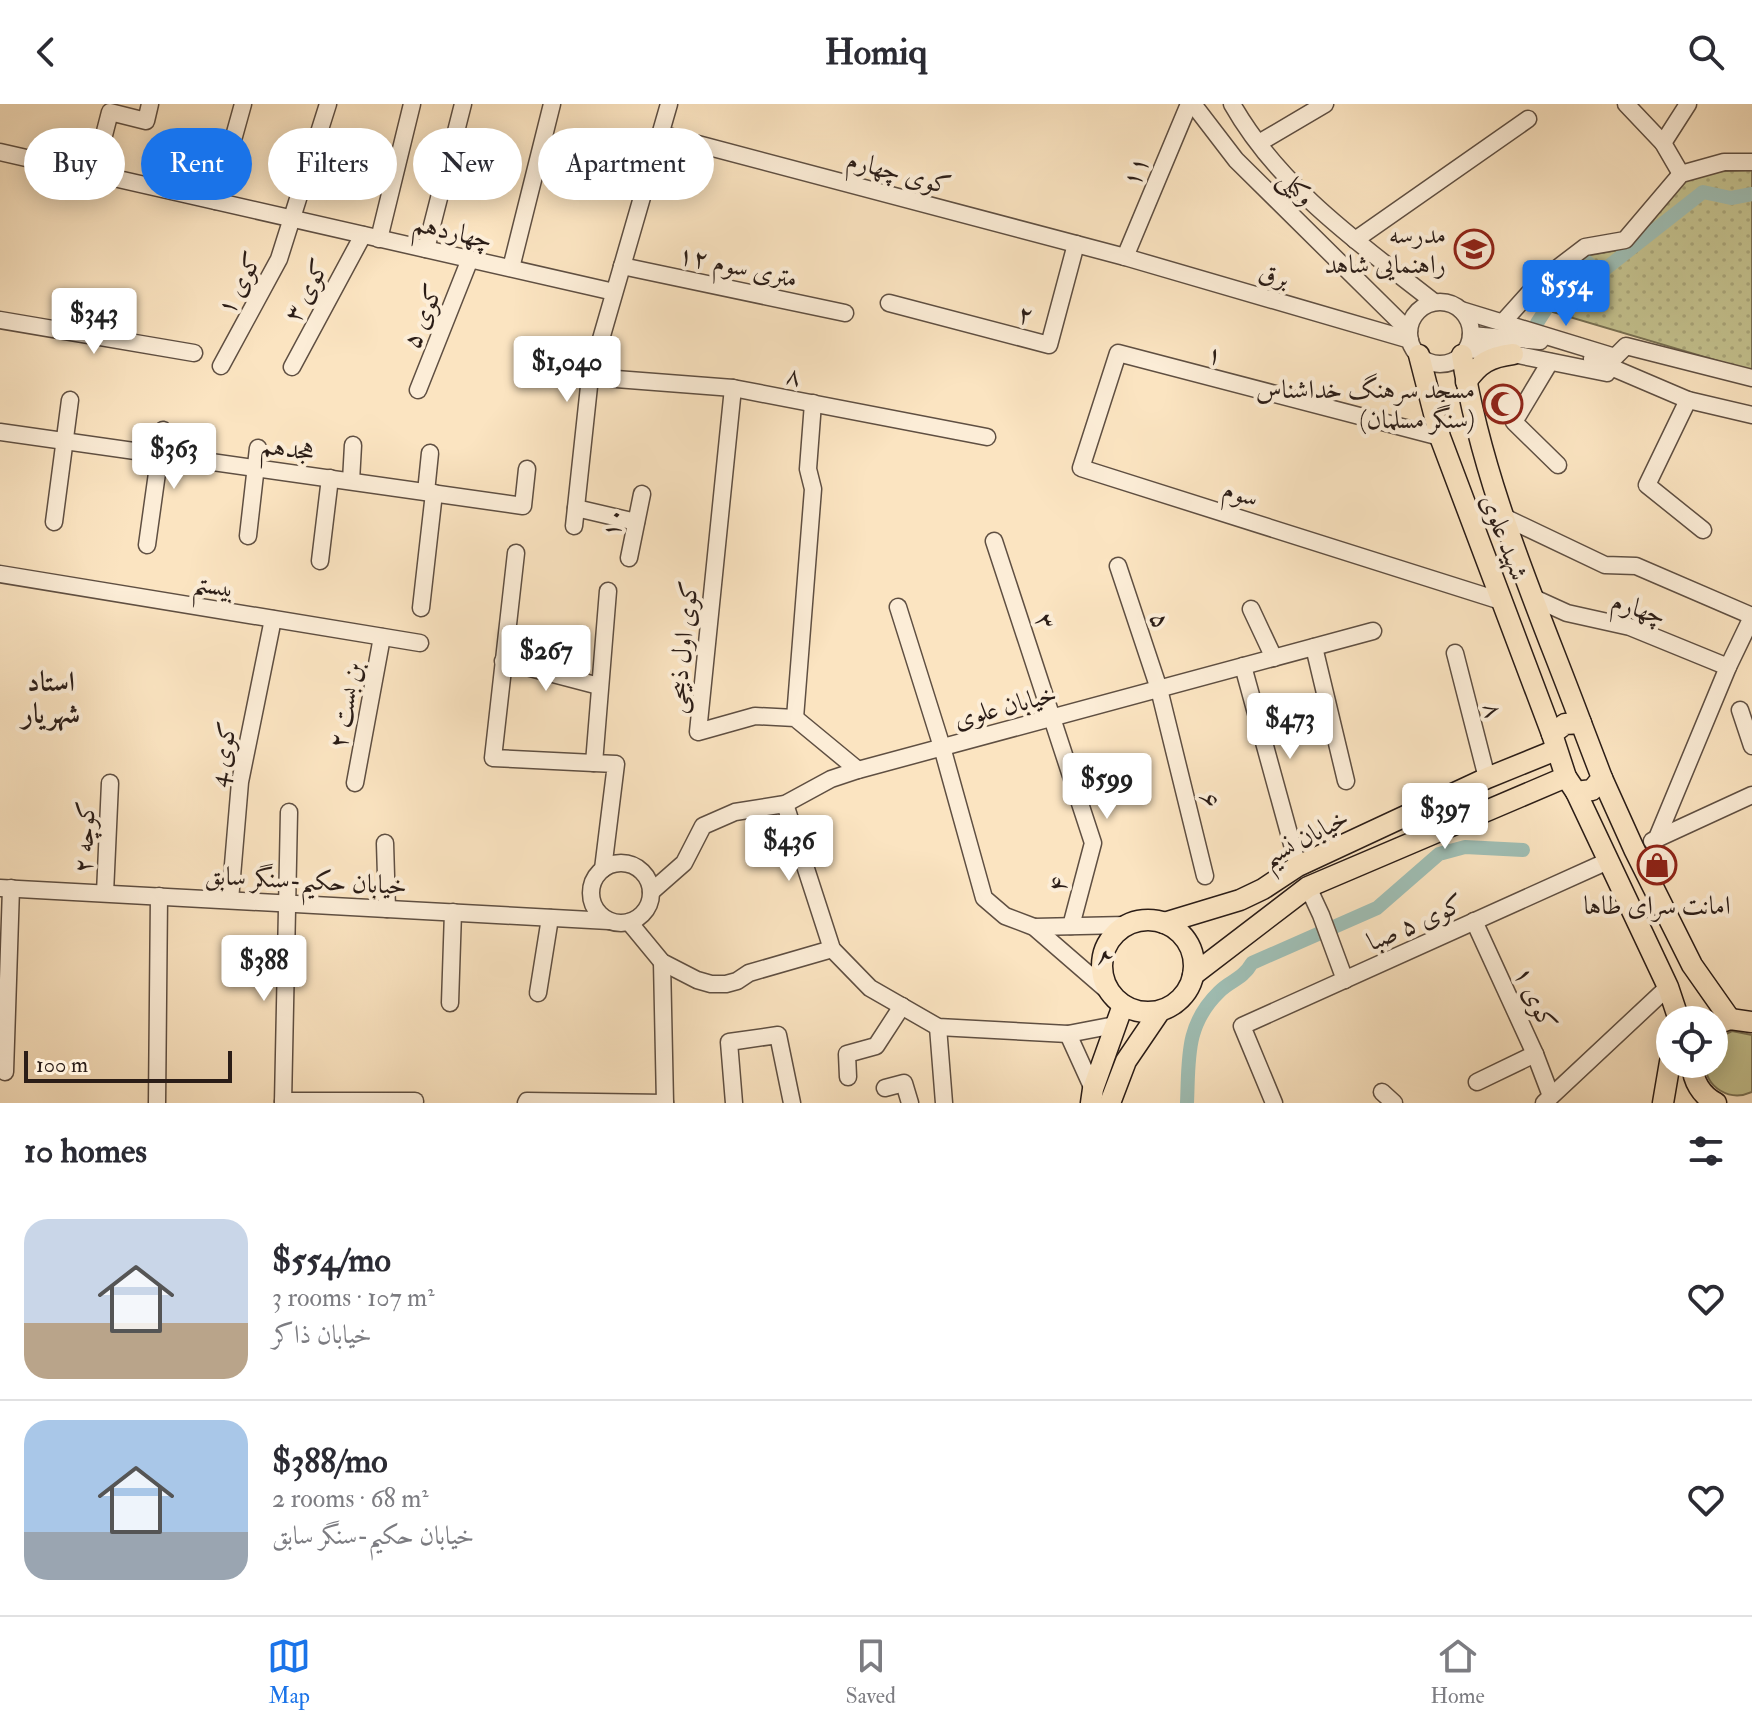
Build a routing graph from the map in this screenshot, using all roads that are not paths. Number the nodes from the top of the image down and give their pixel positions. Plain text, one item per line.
1 (150, 104) edge
2 (243, 104) edge
3 (328, 104) edge
4 (412, 104) edge
5 (463, 104) edge
6 (552, 104) edge
7 (669, 104) edge
8 (1191, 104) edge
9 (1232, 104) edge
10 (1325, 104) edge
11 (1626, 104) edge
12 (1688, 104) edge
13 (1528, 119) dead end
14 (106, 128) edge
15 (662, 128) edge
16 (1259, 143) junction
17 (1663, 143) junction
18 (714, 148) edge
19 (0, 152) edge
20 (24, 158) edge
21 (1752, 162) edge
22 (1681, 174) junction
23 (125, 181) edge
24 (641, 200) edge
25 (216, 201) junction
26 (293, 219) junction
27 (371, 237) junction
28 (1355, 240) junction
29 (1076, 244) junction
30 (426, 249) junction
31 (1125, 257) junction
32 (470, 259) junction
33 (622, 266) junction
34 (511, 268) junction
35 (614, 292) junction
36 (1434, 302) junction
37 (889, 303) dead end
38 (1461, 310) junction
39 (845, 313) dead end
40 (0, 320) edge
41 (1503, 322) junction
42 (1412, 342) junction
43 (1467, 346) junction
44 (194, 353) dead end
45 (1118, 353) joint
46 (1513, 354) junction
47 (1550, 362) junction
48 (221, 366) dead end
49 (292, 367) dead end
50 (590, 377) junction
51 (1752, 378) edge
52 (1647, 381) junction
53 (1466, 382) junction
54 (733, 388) junction
55 (418, 390) dead end
56 (70, 400) dead end
57 (1688, 400) junction
58 (813, 403) junction
59 (1752, 415) edge
60 (163, 430) dead end
61 (0, 432) edge
62 (987, 437) dead end
63 (1440, 437) junction
64 (66, 441) junction
65 (353, 445) dead end
66 (258, 448) dead end
67 (430, 453) dead end
68 (158, 454) junction
69 (1558, 465) dead end
70 (256, 468) junction
71 (527, 469) dead end
72 (330, 478) junction
73 (351, 481) junction
74 (430, 493) junction
75 (642, 494) dead end
76 (576, 508) junction
77 (1502, 516) junction
78 (54, 522) dead end
79 (636, 522) junction
80 (574, 526) dead end
81 (1703, 530) dead end
82 (248, 536) dead end
83 (994, 541) dead end
84 (147, 545) dead end
85 (516, 553) dead end
86 (629, 558) dead end
87 (320, 561) dead end
88 (1118, 566) dead end
89 (0, 574) edge
90 (608, 591) dead end
91 (1534, 598) junction
92 (1501, 601) junction
93 (898, 607) dead end
94 (421, 608) dead end
95 (1251, 609) dead end
96 (1752, 617) edge
97 (273, 619) junction
98 (1373, 631) dead end
99 (382, 637) junction
100 (420, 643) dead end
101 (1314, 647) junction
102 (1455, 653) dead end
103 (1274, 658) junction
104 (503, 661) junction
105 (1243, 666) junction
106 (1728, 667) junction
107 (599, 686) junction
108 (1159, 689) junction
109 (1740, 710) dead end
110 (1053, 717) junction
111 (795, 718) junction
112 (1581, 723) junction
113 (1554, 742) junction
114 (1752, 746) edge
115 (942, 747) junction
116 (594, 763) junction
117 (858, 770) junction
118 (1487, 778) junction
119 (1602, 778) junction
120 (1346, 781) dead end
121 (110, 783) dead end
122 (355, 783) dead end
123 (1571, 785) junction
124 (1752, 795) edge
125 (785, 804) junction
126 (289, 812) dead end
127 (1657, 838) junction
128 (385, 843) dead end
129 (1634, 849) junction
130 (1608, 861) junction
131 (1298, 866) junction
132 (603, 869) junction
133 (1205, 876) dead end
134 (1308, 887) junction
135 (6, 888) edge
136 (651, 892) junction
137 (105, 893) junction
138 (159, 896) junction
139 (230, 900) junction
140 (286, 903) junction
141 (387, 909) junction
142 (453, 912) junction
143 (550, 918) junction
144 (609, 921) junction
145 (1474, 921) junction
146 (629, 922) junction
147 (1164, 923) junction
148 (1126, 925) junction
149 (1071, 926) junction
150 (1034, 927) junction
151 (832, 949) junction
152 (662, 962) junction
153 (1193, 975) junction
154 (1345, 980) junction
155 (1668, 987) junction
156 (538, 993) dead end
157 (1116, 998) junction
158 (450, 1003) dead end
159 (902, 1006) junction
160 (1670, 1006) edge
161 (1674, 1006) edge
162 (1714, 1006) edge
163 (1160, 1011) junction
164 (1728, 1022) edge
165 (1752, 1022) edge
166 (1115, 1025) junction
167 (938, 1027) junction
168 (1068, 1034) junction
169 (1535, 1054) junction
170 (5, 1072) dead end
171 (848, 1077) dead end
172 (1667, 1078) edge
173 (1685, 1078) edge
174 (1696, 1078) edge
175 (1477, 1082) dead end
176 (885, 1088) dead end
177 (1092, 1096) edge
178 (1547, 1100) edge
179 (415, 1101) edge
180 (283, 1102) edge
181 (526, 1102) edge
182 (157, 1103) edge
183 (665, 1103) edge
184 (734, 1103) edge
185 (792, 1103) edge
186 (910, 1103) edge
187 (944, 1103) edge
188 (1110, 1103) edge
189 (1274, 1103) edge
190 (1663, 1103) edge
191 (1670, 1103) edge
192 (1716, 1103) edge

1 - 14 street
2 - 25 street
3 - 26 street, کوی ۱
4 - 27 street, کوی ۳
5 - 30 street
6 - 34 street
7 - 15 street
8 - 31 street, ۱۱
8 - 42 street, وکیلی
9 - 16 street, وکیلی
10 - 16 street
11 - 17 street
12 - 17 street
13 - 28 street
16 - 28 street, وکیلی
17 - 22 street
18 - 29 street, کوی چهارم
19 - 20 street, چهاردهم
21 - 22 street
22 - 41 street
23 - 25 street, چهاردهم
24 - 33 street
25 - 26 street, چهاردهم
26 - 27 street, چهاردهم
26 - 48 street, کوی ۱
27 - 30 street, چهاردهم
27 - 49 street, کوی ۳
28 - 36 street, وکیلی
29 - 31 street, کوی چهارم
29 - 37 street, ۲
30 - 32 street, چهاردهم
31 - 42 street, برق
32 - 34 street, چهاردهم
32 - 55 street, کوی ۵
33 - 35 street
33 - 39 street, ۱۲ متری سوم
34 - 35 street, چهاردهم
35 - 50 street
36 - 38 street
36 - 42 street
38 - 41 street
38 - 43 street
40 - 44 street
41 - 51 street
42 - 43 street
42 - 63 main road, شهید علوی
43 - 46 street
43 - 52 street
43 - 53 main road, شهید علوی
45 - 63 street, ۱
45 - 92 street, سوم
46 - 47 street
46 - 53 main road
47 - 52 street
47 - 69 street
50 - 54 street, ۸
50 - 76 street
52 - 57 street
53 - 77 main road, شهید علوی
54 - 58 street, ۸
54 - 111 street, کوی اول ذبیحی
56 - 64 street
57 - 59 street
57 - 81 street
58 - 62 street, ۸
58 - 111 street
60 - 68 street
61 - 64 street, هجدهم
63 - 92 main road, شهید علوی
64 - 68 street, هجدهم
64 - 78 street
65 - 73 street
66 - 70 street
67 - 74 street
68 - 70 street, هجدهم
68 - 84 street
70 - 72 street, هجدهم
70 - 82 street
71 - 74 street, هجدهم
72 - 73 street, هجدهم
72 - 87 street
73 - 74 street, هجدهم
74 - 94 street
75 - 79 street, ۱۰
76 - 79 street
76 - 80 street
77 - 91 main road, شهید علوی
77 - 96 street
79 - 86 street, ۱۰
83 - 110 street, ۳
85 - 104 street
88 - 108 street, ۵
89 - 97 street, بیستم
90 - 107 street
91 - 106 street, چهارم
91 - 112 main road, شهید علوی
92 - 113 main road, شهید علوی
93 - 115 street
95 - 103 street
96 - 106 street
97 - 99 street, بیستم
97 - 139 street, کوی 4
98 - 101 street, خیابان علوی
99 - 100 street, بیستم
99 - 122 street, بن بست ۲
101 - 103 street, خیابان علوی
101 - 120 street
102 - 118 street, ۸
103 - 105 street, خیابان علوی
104 - 107 street
104 - 116 street
105 - 108 street, خیابان علوی
105 - 131 street
106 - 127 street
107 - 116 street
108 - 110 street, خیابان علوی
108 - 133 street, ۶
109 - 114 street
110 - 115 street, خیابان علوی
110 - 149 street, ۴
111 - 117 street
112 - 113 main road, خیابان نسیم
112 - 119 main road, شهید علوی
113 - 118 main road, خیابان نسیم
113 - 123 main road, شهید علوی
115 - 117 street, خیابان علوی
115 - 150 street, ۲
116 - 132 street
117 - 125 street, خیابان علوی
118 - 131 main road, خیابان نسیم
119 - 123 main road, خیابان نسیم
119 - 129 main road
121 - 137 street, کوچه ۲
123 - 130 main road
123 - 134 main road, خیابان نسیم
124 - 127 street
125 - 136 street, خیابان علوی
125 - 151 street
126 - 140 street
127 - 129 street
128 - 141 street
129 - 162 main road
130 - 145 street, کوی ۵ صبا
130 - 155 main road
131 - 147 main road, خیابان نسیم
132 - 136 street
132 - 144 street
134 - 153 main road, خیابان نسیم
134 - 154 street
135 - 137 street, خیابان حکیم-سنگر سابق
135 - 170 street
136 - 146 street
137 - 138 street, خیابان حکیم-سنگر سابق
138 - 139 street, خیابان حکیم-سنگر سابق
138 - 182 street
139 - 140 street, خیابان حکیم-سنگر سابق
140 - 141 street, خیابان حکیم-سنگر سابق
140 - 180 street
141 - 142 street, خیابان حکیم-سنگر سابق
142 - 143 street, خیابان حکیم-سنگر سابق
142 - 158 street
143 - 144 street, خیابان حکیم-سنگر سابق
143 - 156 street
144 - 146 street
145 - 154 street, کوی ۵ صبا
145 - 169 street, کوی ۱
146 - 152 street
147 - 148 main road
147 - 153 main road
148 - 149 street, ۲
148 - 157 main road
149 - 150 street, ۲
150 - 157 street, ۲
151 - 152 street
151 - 159 street
152 - 183 street
153 - 163 main road
154 - 189 street, کوی ۵ صبا
155 - 160 main road
155 - 161 main road
155 - 178 street
157 - 163 main road
157 - 166 main road
159 - 167 street
159 - 171 street
163 - 188 main road
164 - 165 main road
166 - 168 street
166 - 177 main road
167 - 168 street
167 - 187 street
168 - 177 street
169 - 175 street
169 - 178 street, کوی ۱
172 - 190 main road
173 - 191 main road
174 - 192 main road
176 - 186 street
179 - 180 street
181 - 183 street
184 - 185 street

